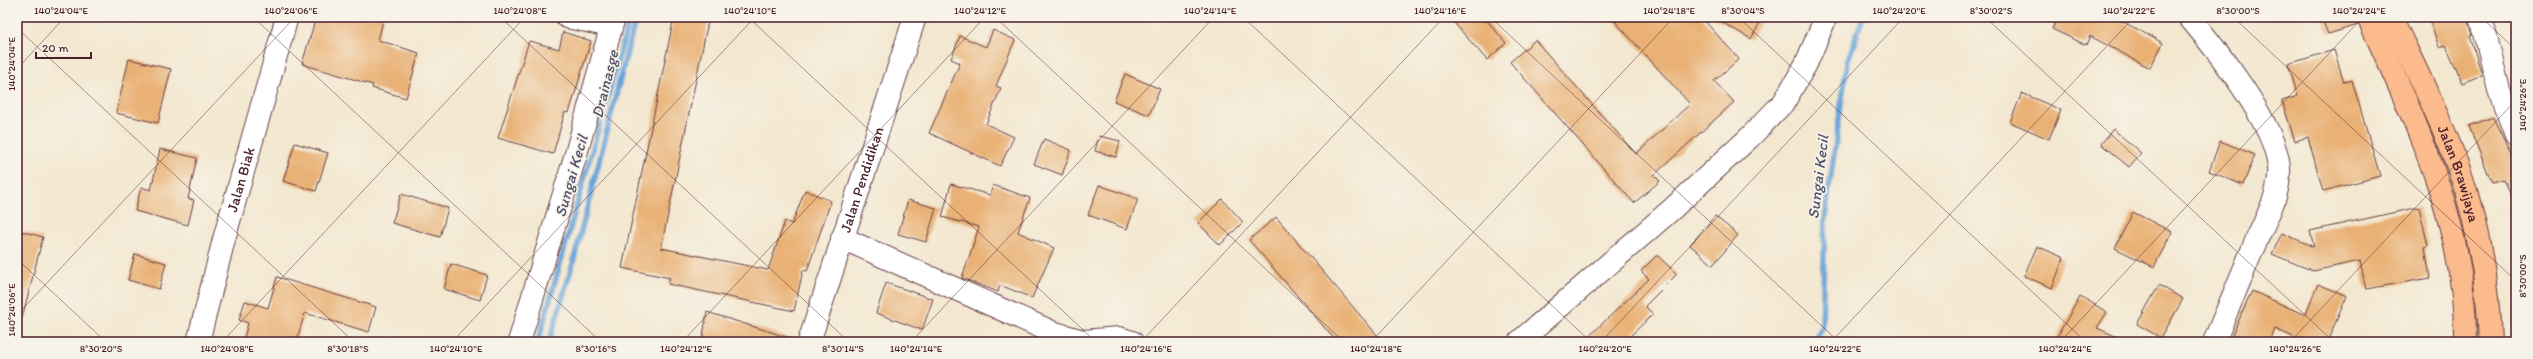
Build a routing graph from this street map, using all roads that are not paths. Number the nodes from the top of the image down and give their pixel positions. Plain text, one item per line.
1 (287, 17) edge
2 (567, 17) edge
3 (915, 17) edge
4 (1826, 17) edge
5 (2189, 17) edge
6 (2368, 17) edge
7 (2391, 17) edge
8 (2481, 17) edge
9 (613, 22) edge
10 (2516, 134) edge
11 (842, 238) junction
12 (198, 342) edge
13 (519, 342) edge
14 (808, 342) edge
15 (1132, 342) edge
16 (1520, 342) edge
17 (2214, 342) edge
18 (2464, 342) edge
19 (2490, 342) edge

1 - 12 street, Jalan Biak
2 - 9 street
3 - 11 street, Jalan Pendidikan
4 - 16 street
5 - 17 street
6 - 18 highway, Jalan Brawijaya
7 - 19 highway, Jalan Brawijaya
8 - 10 street
9 - 13 street
11 - 14 street, Jalan Pendidikan
11 - 15 street

